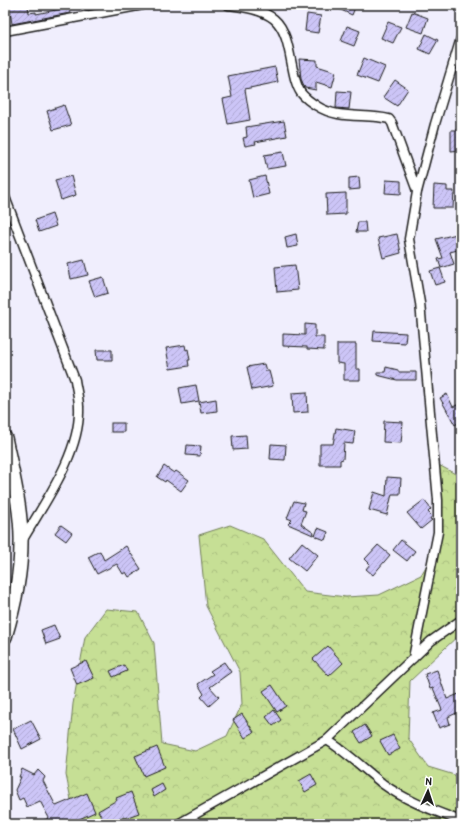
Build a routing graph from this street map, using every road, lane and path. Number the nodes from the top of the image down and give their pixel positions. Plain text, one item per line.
1 (143, 5) edge
2 (228, 5) edge
3 (5, 31) edge
4 (461, 38) edge
5 (417, 192) junction
6 (5, 197) edge
7 (5, 438) edge
8 (21, 543) junction
9 (461, 620) edge
10 (5, 637) edge
11 (413, 658) junction
12 (327, 740) junction
13 (461, 821) edge
14 (178, 824) edge

1 - 3 street
2 - 5 street
4 - 5 street
5 - 11 street
6 - 8 street
7 - 8 highway
8 - 10 highway
9 - 11 street
11 - 12 street
12 - 13 street
12 - 14 street

